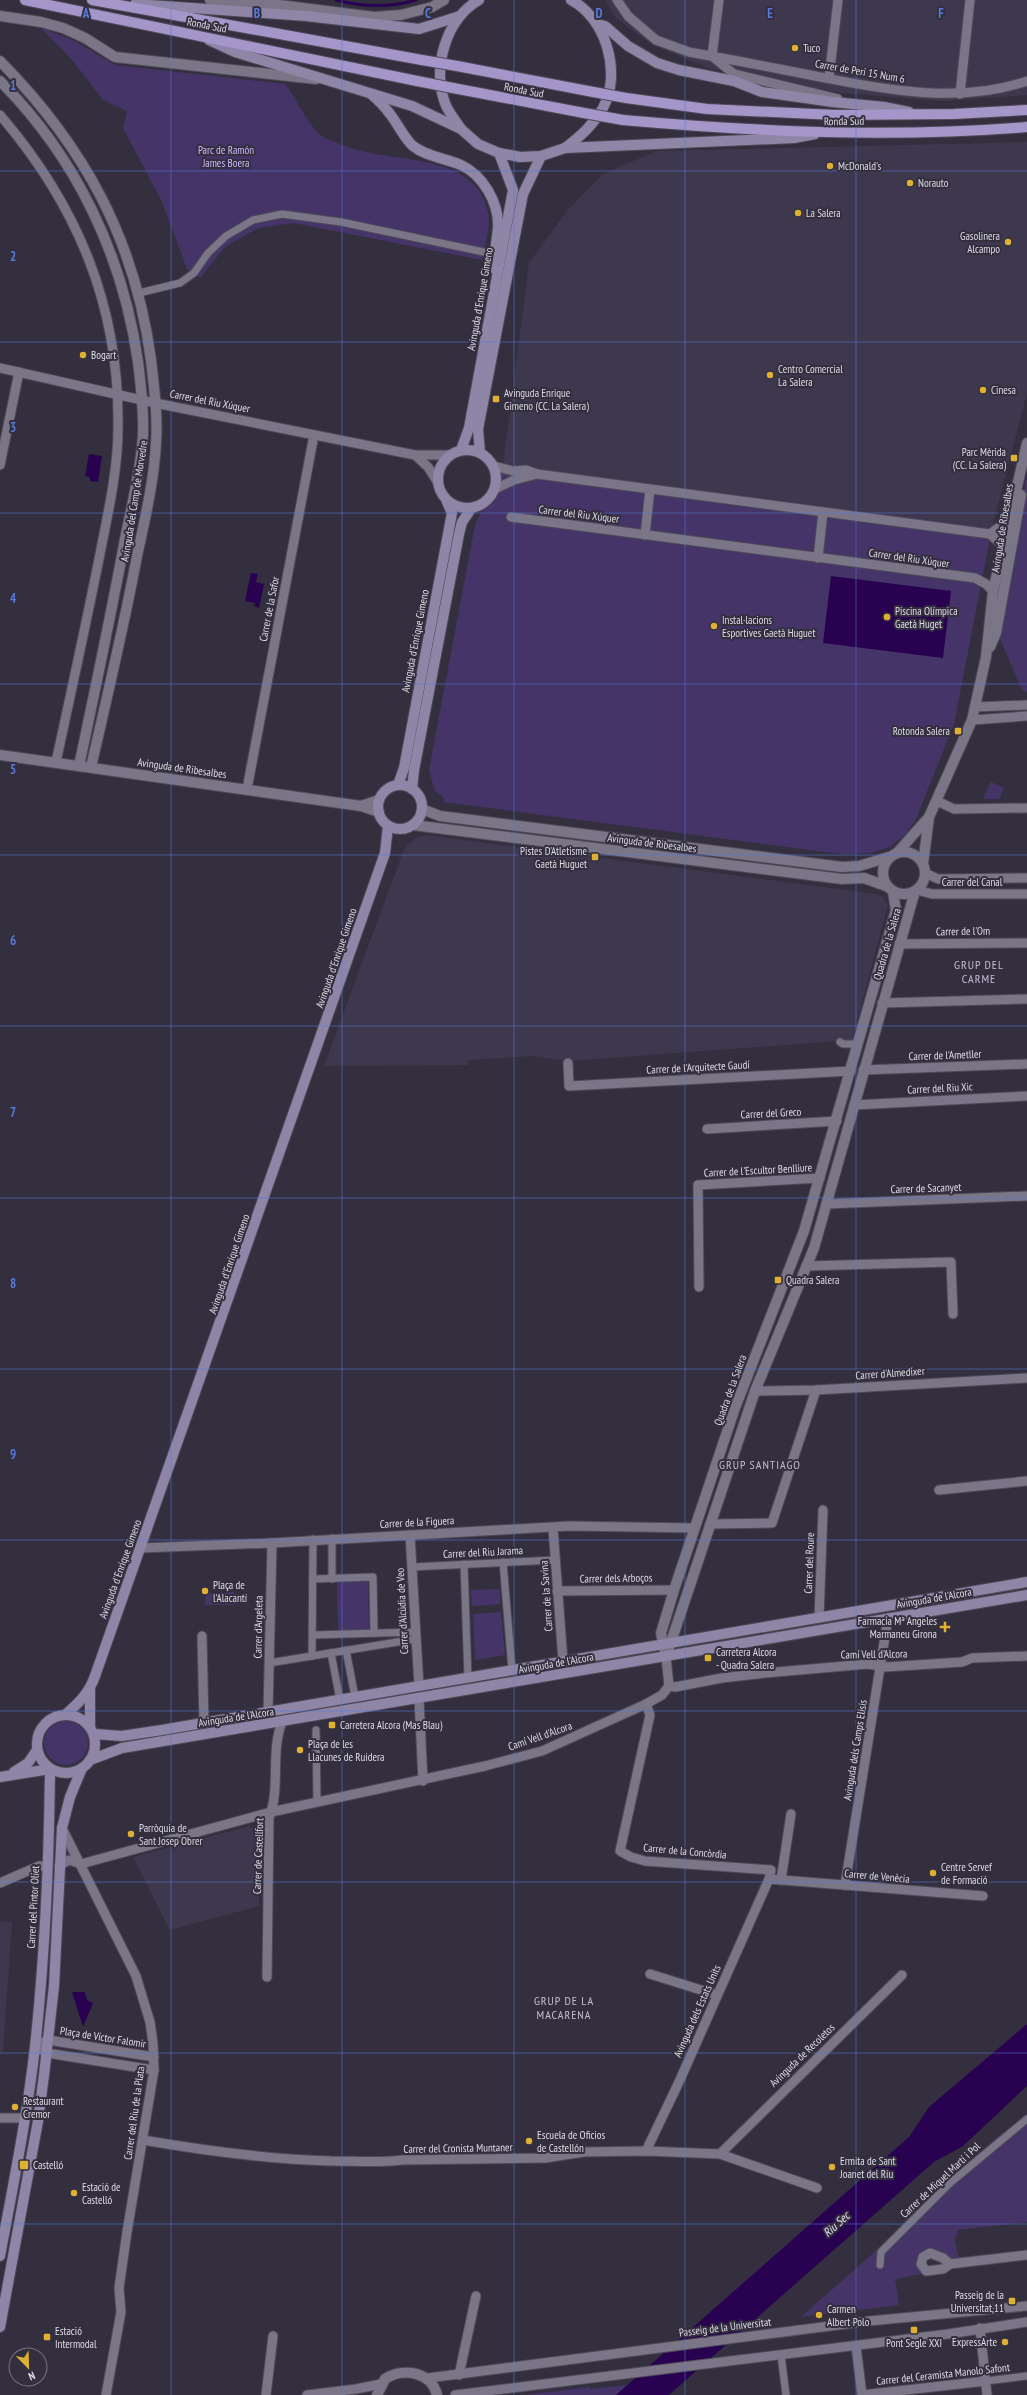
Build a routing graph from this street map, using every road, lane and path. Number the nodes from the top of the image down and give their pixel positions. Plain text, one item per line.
1 (25, 0) edge
2 (210, 0) edge
3 (240, 0) edge
4 (444, 0) edge
5 (479, 0) edge
6 (617, 0) edge
7 (719, 0) edge
8 (838, 0) edge
9 (970, 0) edge
10 (95, 1) edge
11 (575, 1) edge
12 (0, 16) edge
13 (306, 16) junction
14 (460, 16) junction
15 (597, 24) junction
16 (198, 35) junction
17 (712, 56) junction
18 (0, 61) edge
19 (829, 78) junction
20 (0, 81) edge
21 (330, 81) junction
22 (1027, 81) edge
23 (371, 94) junction
24 (960, 94) junction
25 (849, 103) junction
26 (1027, 110) edge
27 (913, 113) junction
28 (0, 115) edge
29 (1027, 127) edge
30 (461, 129) junction
31 (817, 133) junction
32 (565, 148) junction
33 (499, 153) junction
34 (541, 156) junction
35 (493, 254) junction
36 (496, 282) junction
37 (139, 293) junction
38 (0, 368) edge
39 (19, 372) junction
40 (118, 394) junction
41 (143, 400) junction
42 (155, 403) junction
43 (314, 435) junction
44 (1027, 443) edge
45 (461, 450) junction
46 (480, 453) junction
47 (415, 455) junction
48 (450, 455) junction
49 (1024, 463) junction
50 (0, 465) edge
51 (494, 466) junction
52 (537, 474) junction
53 (437, 481) junction
54 (650, 489) junction
55 (495, 490) junction
56 (447, 502) junction
57 (471, 509) junction
58 (823, 512) junction
59 (511, 517) dead end
60 (1004, 533) junction
61 (990, 534) junction
62 (645, 535) junction
63 (818, 558) junction
64 (993, 591) junction
65 (1003, 597) junction
66 (986, 657) junction
67 (1027, 705) edge
68 (975, 707) junction
69 (1027, 716) edge
70 (972, 720) junction
71 (0, 754) edge
72 (56, 762) junction
73 (79, 766) junction
74 (91, 767) junction
75 (398, 785) junction
76 (247, 788) junction
77 (412, 789) junction
78 (379, 800) junction
79 (938, 801) junction
80 (361, 806) junction
81 (1027, 808) edge
82 (422, 809) junction
83 (379, 812) junction
84 (929, 817) junction
85 (413, 825) junction
86 (388, 826) junction
87 (401, 829) junction
88 (387, 846) junction
89 (893, 855) junction
90 (924, 868) junction
91 (1027, 878) edge
92 (890, 889) junction
93 (916, 891) junction
94 (1027, 894) edge
95 (1027, 943) edge
96 (899, 944) junction
97 (871, 998) junction
98 (1027, 999) edge
99 (882, 1003) junction
100 (840, 1042) dead end
101 (858, 1044) junction
102 (568, 1063) dead end
103 (1027, 1064) edge
104 (851, 1070) junction
105 (863, 1070) junction
106 (1027, 1096) edge
107 (854, 1105) junction
108 (836, 1121) junction
109 (848, 1122) junction
110 (707, 1129) dead end
111 (820, 1178) junction
112 (833, 1178) junction
113 (1027, 1196) edge
114 (826, 1204) junction
115 (800, 1243) junction
116 (814, 1248) junction
117 (792, 1263) junction
118 (806, 1266) junction
119 (699, 1287) dead end
120 (953, 1314) dead end
121 (1027, 1378) edge
122 (816, 1390) junction
123 (755, 1391) junction
124 (1027, 1481) edge
125 (939, 1490) dead end
126 (823, 1510) dead end
127 (710, 1524) junction
128 (553, 1528) junction
129 (695, 1528) junction
130 (410, 1535) junction
131 (332, 1538) junction
132 (313, 1539) junction
133 (272, 1543) junction
134 (140, 1548) junction
135 (555, 1560) junction
136 (503, 1562) junction
137 (464, 1564) junction
138 (412, 1567) junction
139 (313, 1579) junction
140 (332, 1579) junction
141 (1027, 1582) edge
142 (674, 1590) junction
143 (557, 1591) junction
144 (1027, 1595) edge
145 (819, 1618) junction
146 (888, 1618) junction
147 (374, 1633) junction
148 (313, 1635) junction
149 (202, 1636) dead end
150 (416, 1636) junction
151 (668, 1643) junction
152 (346, 1650) junction
153 (331, 1653) junction
154 (312, 1656) junction
155 (1027, 1656) edge
156 (666, 1657) junction
157 (563, 1661) junction
158 (269, 1663) junction
159 (880, 1666) junction
160 (512, 1670) junction
161 (468, 1678) junction
162 (419, 1686) junction
163 (669, 1686) junction
164 (90, 1689) junction
165 (355, 1697) junction
166 (419, 1699) junction
167 (340, 1700) junction
168 (646, 1704) junction
169 (268, 1712) junction
170 (66, 1714) junction
171 (282, 1722) junction
172 (204, 1723) junction
173 (268, 1724) junction
174 (92, 1730) junction
175 (316, 1730) dead end
176 (276, 1737) junction
177 (37, 1750) junction
178 (90, 1760) junction
179 (82, 1768) junction
180 (50, 1769) junction
181 (11, 1774) junction
182 (0, 1776) edge
183 (423, 1781) junction
184 (317, 1802) junction
185 (271, 1812) junction
186 (791, 1814) dead end
187 (62, 1828) junction
188 (81, 1864) junction
189 (59, 1866) junction
190 (47, 1867) junction
191 (769, 1879) junction
192 (781, 1880) junction
193 (0, 1883) edge
194 (845, 1885) junction
195 (984, 1896) dead end
196 (650, 1974) dead end
197 (902, 1974) dead end
198 (267, 1977) dead end
199 (717, 1996) junction
200 (48, 2040) junction
201 (35, 2046) junction
202 (47, 2052) junction
203 (154, 2057) junction
204 (154, 2070) junction
205 (0, 2118) edge
206 (25, 2118) junction
207 (1027, 2119) edge
208 (143, 2140) junction
209 (646, 2151) junction
210 (720, 2154) junction
211 (816, 2188) dead end
212 (4, 2217) edge
213 (1027, 2255) edge
214 (0, 2256) edge
215 (950, 2264) dead end
216 (880, 2265) dead end
217 (476, 2296) dead end
218 (1027, 2306) edge
219 (1027, 2322) edge
220 (0, 2327) edge
221 (980, 2328) junction
222 (273, 2336) dead end
223 (856, 2346) junction
224 (781, 2355) junction
225 (459, 2375) junction
226 (1027, 2376) edge
227 (428, 2378) junction
228 (986, 2381) junction
229 (381, 2384) junction
230 (106, 2395) edge
231 (266, 2395) edge
232 (306, 2395) edge
233 (377, 2395) edge
234 (437, 2395) edge
235 (455, 2395) edge
236 (786, 2395) edge
237 (862, 2395) edge
238 (987, 2395) edge

1 - 16 main road, Ronda Sud
2 - 13 street
3 - 4 street
5 - 14 main road
6 - 17 street
7 - 17 street
8 - 19 street
9 - 24 street
10 - 13 main road
10 - 27 main road, Ronda Sud, bridge
11 - 15 main road
12 - 21 street
13 - 14 main road
14 - 30 main road
15 - 25 main road
15 - 32 main road
16 - 21 main road
16 - 31 main road, Ronda Sud, bridge
17 - 19 street, Carrer de Peri 15 Num 6
17 - 25 street
18 - 37 street, Avinguda del Camp de Morvedre
19 - 24 street, Carrer de Peri 15 Num 6
20 - 41 street, Avinguda del Camp de Morvedre
21 - 23 main road
22 - 24 street, Carrer de Peri 15 Num 6
23 - 30 main road
23 - 35 main road
25 - 27 main road
26 - 27 main road, Ronda Sud
28 - 40 street
29 - 31 main road, Ronda Sud
30 - 33 main road
31 - 32 main road
32 - 34 main road
33 - 34 main road
33 - 36 main road, Avinguda d'Enrique Gimeno
34 - 46 main road, Avinguda d'Enrique Gimeno
35 - 36 main road
35 - 37 street
36 - 45 main road, Avinguda d'Enrique Gimeno
37 - 42 street, Avinguda del Camp de Morvedre
38 - 39 street, Carrer del Riu Xúquer
39 - 40 street, Carrer del Riu Xúquer
39 - 50 street
40 - 41 street, Carrer del Riu Xúquer
40 - 72 street
41 - 42 street, Carrer del Riu Xúquer
41 - 73 street, Avinguda del Camp de Morvedre
42 - 43 street, Carrer del Riu Xúquer
42 - 74 street, Avinguda del Camp de Morvedre
43 - 47 street, Carrer del Riu Xúquer
43 - 76 street, Carrer de la Safor
44 - 49 street, Avinguda de Ribesalbes
45 - 46 main road
45 - 48 main road
46 - 51 main road
47 - 48 street, Carrer del Riu Xúquer
47 - 53 street
48 - 53 main road
49 - 60 street, Avinguda de Ribesalbes
49 - 65 street, Avinguda de Ribesalbes
51 - 52 street
51 - 55 main road
52 - 54 street
52 - 55 street
53 - 56 main road
54 - 58 street
54 - 62 street
55 - 57 main road
56 - 57 main road
56 - 75 main road, Avinguda d'Enrique Gimeno
57 - 77 main road, Avinguda d'Enrique Gimeno
58 - 61 street
58 - 63 street
59 - 62 street, Carrer del Riu Xúquer
60 - 61 street
60 - 61 street
60 - 64 street, Avinguda de Ribesalbes
60 - 65 street, Avinguda de Ribesalbes
62 - 63 street, Carrer del Riu Xúquer
63 - 64 street, Carrer del Riu Xúquer
64 - 66 street, Avinguda de Ribesalbes
65 - 66 street, Avinguda de Ribesalbes
66 - 68 street, Avinguda de Ribesalbes
67 - 68 street
68 - 70 street, Avinguda de Ribesalbes
69 - 70 street
70 - 79 street, Avinguda de Ribesalbes
71 - 72 street, Avinguda de Ribesalbes
72 - 73 street, Avinguda de Ribesalbes
73 - 74 street, Avinguda de Ribesalbes
74 - 76 street, Avinguda de Ribesalbes
75 - 77 main road
75 - 78 main road
76 - 80 street, Avinguda de Ribesalbes
77 - 82 main road
78 - 80 street, Avinguda de Ribesalbes
78 - 83 main road
79 - 81 street
79 - 84 street, Avinguda de Ribesalbes
80 - 83 street, Avinguda de Ribesalbes
82 - 85 main road
82 - 89 street, Avinguda de Ribesalbes
83 - 86 main road
84 - 89 street, Avinguda de Ribesalbes
84 - 90 street, Avinguda de Ribesalbes
85 - 87 main road
85 - 92 street, Avinguda de Ribesalbes
86 - 87 main road
86 - 88 main road, Avinguda d'Enrique Gimeno
87 - 88 main road, Avinguda d'Enrique Gimeno
88 - 134 main road, Avinguda d'Enrique Gimeno
89 - 90 street
89 - 92 street
90 - 91 street, Carrer del Canal
90 - 93 street
92 - 93 street
92 - 97 street, Quadra de la Salera
93 - 94 street, Carrer del Canal
93 - 96 street, Quadra de la Salera
95 - 96 street, Carrer de l'Om
96 - 99 street, Quadra de la Salera
97 - 99 street
97 - 101 street, Quadra de la Salera
98 - 99 street
99 - 105 street, Quadra de la Salera
100 - 101 street
101 - 104 street, Quadra de la Salera
102 - 104 street, Carrer de l'Arquitecte Gaudí
103 - 105 street, Carrer de l'Ametller
104 - 105 street
104 - 108 street, Quadra de la Salera
105 - 107 street, Quadra de la Salera
106 - 107 street, Carrer del Riu Xic
107 - 109 street, Quadra de la Salera
108 - 109 street
108 - 110 street, Carrer del Greco
108 - 111 street, Quadra de la Salera
109 - 112 street, Quadra de la Salera
111 - 112 street
111 - 115 street, Quadra de la Salera
111 - 119 street, Carrer de l'Escultor Benlliure
112 - 114 street, Quadra de la Salera
113 - 114 street, Carrer de Sacanyet
114 - 116 street, Quadra de la Salera
115 - 116 street
115 - 117 street, Quadra de la Salera
116 - 118 street, Quadra de la Salera
117 - 118 street
117 - 129 street, Quadra de la Salera
118 - 120 street
118 - 123 street, Quadra de la Salera
121 - 122 street, Carrer d'Almedíxer
122 - 123 street, Carrer d'Almedíxer
122 - 127 street
123 - 127 street, Quadra de la Salera
124 - 125 street
126 - 145 street, Carrer del Roure
127 - 129 street
127 - 151 street, Quadra de la Salera
128 - 129 street, Carrer de la Figuera
128 - 130 street, Carrer de la Figuera
128 - 135 street, Carrer de la Savina
129 - 142 street, Quadra de la Salera
130 - 131 street, Carrer de la Figuera
130 - 138 street, Carrer d'Alcúdia de Veo
131 - 132 street, Carrer de la Figuera
131 - 140 street
132 - 133 street, Carrer de la Figuera
132 - 139 street
133 - 134 street, Carrer de la Figuera
133 - 158 street, Carrer d'Argeleta
134 - 164 main road, Avinguda d'Enrique Gimeno
135 - 136 street, Carrer del Riu Jarama
135 - 143 street, Carrer de la Savina
136 - 137 street, Carrer del Riu Jarama
136 - 160 street
137 - 138 street, Carrer del Riu Jarama
137 - 161 street
138 - 150 street, Carrer d'Alcúdia de Veo
139 - 140 street
139 - 148 street
140 - 147 street
141 - 145 main road, Avinguda de l'Alcora
142 - 143 street, Carrer dels Arboços
142 - 151 street, Quadra de la Salera
143 - 157 street, Carrer de la Savina
144 - 146 main road, Avinguda de l'Alcora
145 - 151 main road, Avinguda de l'Alcora
146 - 156 main road, Avinguda de l'Alcora
146 - 159 street, Avinguda dels Camps Elisis
147 - 148 street
147 - 150 street
148 - 154 street
149 - 172 street
150 - 152 street
150 - 162 street, Carrer d'Alcúdia de Veo
151 - 156 street, Quadra de la Salera
151 - 157 main road, Avinguda de l'Alcora
152 - 153 street
152 - 165 street
153 - 154 street
153 - 167 street
154 - 158 street
155 - 159 street, Camí Vell d'Alcora
156 - 163 street
156 - 166 main road, Avinguda de l'Alcora
157 - 160 main road, Avinguda de l'Alcora
158 - 169 street, Carrer d'Argeleta
159 - 163 street, Camí Vell d'Alcora
159 - 194 street, Avinguda dels Camps Elisis
160 - 161 main road, Avinguda de l'Alcora
161 - 162 main road, Avinguda de l'Alcora
162 - 165 main road, Avinguda de l'Alcora
163 - 168 street, Camí Vell d'Alcora
164 - 170 main road, Avinguda d'Enrique Gimeno
164 - 174 main road, Avinguda d'Enrique Gimeno
165 - 167 main road, Avinguda de l'Alcora
166 - 171 main road, Avinguda de l'Alcora
166 - 183 street
167 - 169 main road, Avinguda de l'Alcora
168 - 183 street, Camí Vell d'Alcora
168 - 191 street, Carrer de la Concòrdia
169 - 172 main road, Avinguda de l'Alcora
170 - 174 main road
170 - 177 main road
171 - 173 main road, Avinguda de l'Alcora
171 - 176 street, Carrer de Castellfort
172 - 174 main road, Avinguda de l'Alcora
173 - 176 street
173 - 178 main road, Avinguda de l'Alcora
174 - 178 main road
175 - 184 street
176 - 185 street, Carrer de Castellfort
177 - 180 main road
177 - 181 main road
178 - 179 main road
179 - 180 main road
179 - 187 main road
180 - 181 main road
180 - 190 main road, Carrer del Pintor Oliet
181 - 182 main road
183 - 184 street, Camí Vell d'Alcora
184 - 185 street, Camí Vell d'Alcora
185 - 188 street, Camí Vell d'Alcora
185 - 198 street, Carrer de Castellfort
186 - 192 street
187 - 188 street, Carrer del Riu de la Plata
187 - 189 main road
188 - 189 street, Camí Vell d'Alcora
188 - 203 street, Carrer del Riu de la Plata
189 - 200 main road
190 - 193 street
190 - 201 main road, Carrer del Pintor Oliet
191 - 192 street, Carrer de Venècia
191 - 199 street, Avinguda dels Estats Units
192 - 194 street, Carrer de Venècia
194 - 195 street, Carrer de Venècia
196 - 199 street
197 - 210 street, Avinguda de Recoletos
199 - 209 street, Avinguda dels Estats Units
200 - 201 street
200 - 202 main road
200 - 203 street, Plaça de Víctor Falomir
201 - 202 street
201 - 206 main road, Carrer del Pintor Oliet
202 - 204 street
202 - 220 main road
203 - 204 street, Carrer del Riu de la Plata
204 - 208 street, Carrer del Riu de la Plata
205 - 206 street
206 - 212 main road, Carrer del Pintor Oliet
207 - 216 street, Carrer de Miquel Martí i Pol
208 - 209 street, Carrer del Cronista Muntaner
208 - 230 street, Carrer del Riu de la Plata
209 - 210 street, Carrer del Cronista Muntaner
210 - 211 street, Carrer del Cronista Muntaner
212 - 214 main road, Carrer del Pintor Oliet
213 - 215 street
217 - 225 street
218 - 225 street, Passeig de la Universitat
219 - 221 street
221 - 223 street
221 - 228 street
222 - 231 street
223 - 224 street
223 - 237 street
224 - 235 street
224 - 236 street
225 - 227 street, Passeig de la Universitat
226 - 228 street, Carrer del Ceramista Manolo Safont
227 - 229 street
227 - 234 street
228 - 237 street, Carrer del Ceramista Manolo Safont
228 - 238 street
229 - 232 street
229 - 233 street

